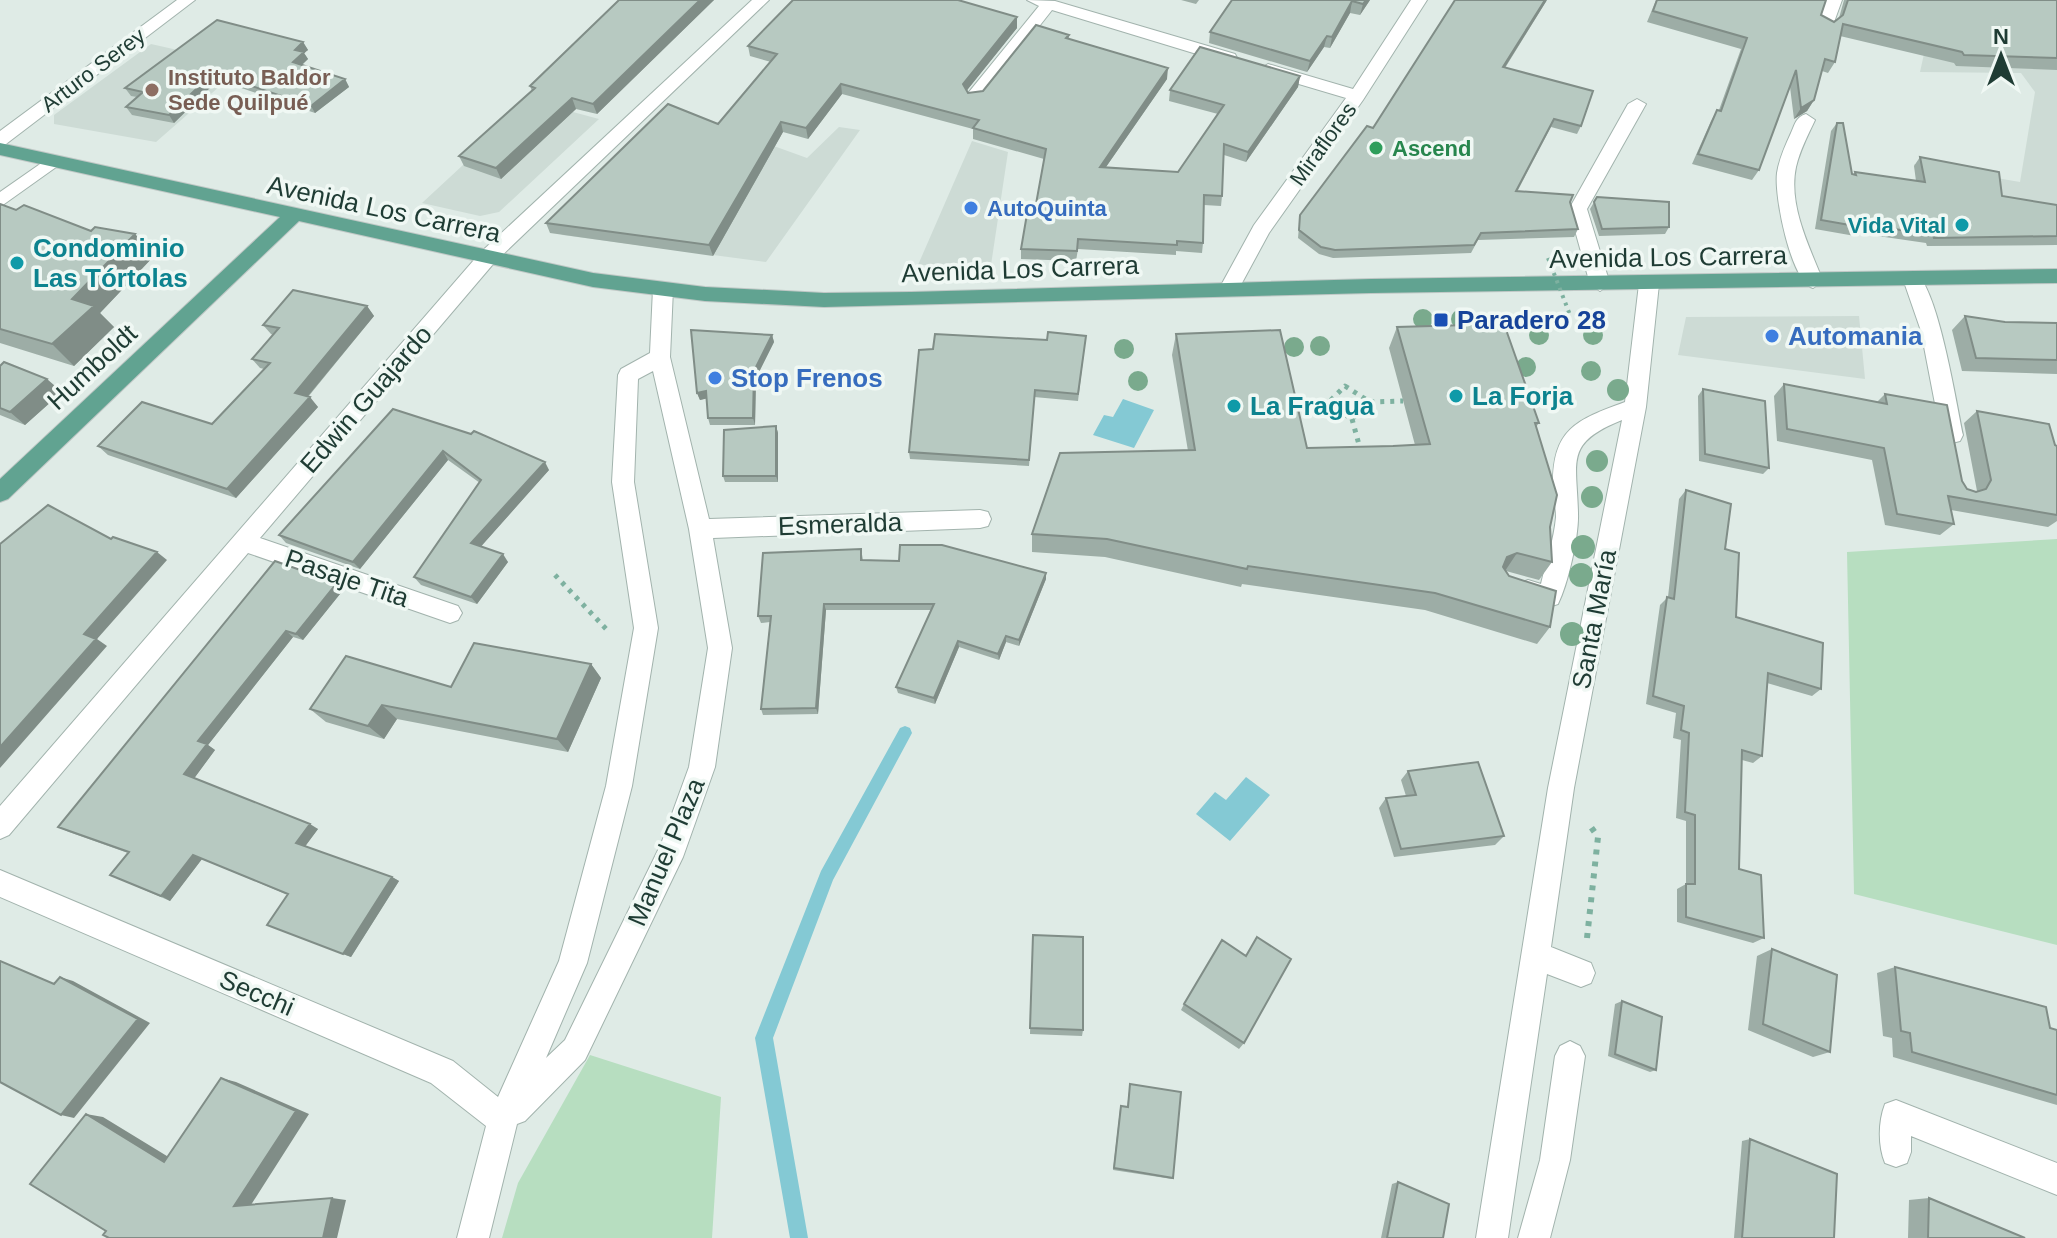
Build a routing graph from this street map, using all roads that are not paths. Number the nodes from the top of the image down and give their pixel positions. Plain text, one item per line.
1 (187, 0) edge
2 (761, 0) edge
3 (1419, 0) edge
4 (1834, 0) edge
5 (1042, 2) edge
6 (1088, 7) edge
7 (1825, 25) edge
8 (975, 96) edge
9 (1357, 96) junction
10 (1637, 104) dead end
11 (1806, 120) edge
12 (0, 140) edge
13 (0, 149) edge
14 (53, 161) junction
15 (0, 201) edge
16 (293, 216) junction
17 (487, 258) junction
18 (2057, 276) edge
19 (1913, 279) junction
20 (1813, 281) junction
21 (1600, 284) junction
22 (1649, 284) junction
23 (663, 289) junction
24 (1229, 289) junction
25 (660, 357) junction
26 (1635, 407) junction
27 (1957, 463) edge
28 (0, 493) edge
29 (980, 519) dead end
30 (700, 529) junction
31 (243, 542) junction
32 (1506, 584) edge
33 (450, 613) dead end
34 (0, 826) edge
35 (0, 883) edge
36 (1534, 955) junction
37 (1581, 973) dead end
38 (1570, 1056) dead end
39 (503, 1120) junction
40 (1896, 1152) dead end
41 (2057, 1179) edge
42 (473, 1238) edge
43 (1492, 1238) edge
44 (1534, 1238) edge

1 - 12 street, Arturo Serey
2 - 17 street, Edwin Guajardo
3 - 9 street, Miraflores
4 - 7 street
5 - 6 street
5 - 8 street
6 - 9 street
9 - 24 street, Miraflores
10 - 21 street
11 - 20 street
13 - 14 main road, Avenida Los Carrera
14 - 15 street
14 - 16 main road, Avenida Los Carrera
16 - 17 main road, Avenida Los Carrera
16 - 28 main road, Humboldt
17 - 23 main road, Avenida Los Carrera
17 - 31 street, Edwin Guajardo
18 - 19 main road, Avenida Los Carrera
19 - 20 main road, Avenida Los Carrera
19 - 27 street
20 - 22 main road, Avenida Los Carrera
21 - 22 main road, Avenida Los Carrera
21 - 24 main road, Avenida Los Carrera
22 - 26 street, Santa María
23 - 24 main road, Avenida Los Carrera
23 - 25 street, Manuel Plaza
25 - 30 street, Manuel Plaza
25 - 39 street, Manuel Plaza
26 - 32 street
26 - 36 street, Santa María
29 - 30 street, Esmeralda
30 - 39 street, Manuel Plaza
31 - 33 street, Pasaje Tita
31 - 34 street, Edwin Guajardo
35 - 39 street, Secchi
36 - 37 street
36 - 43 street, Santa María
38 - 44 street
39 - 42 street, Manuel Plaza
40 - 41 street

